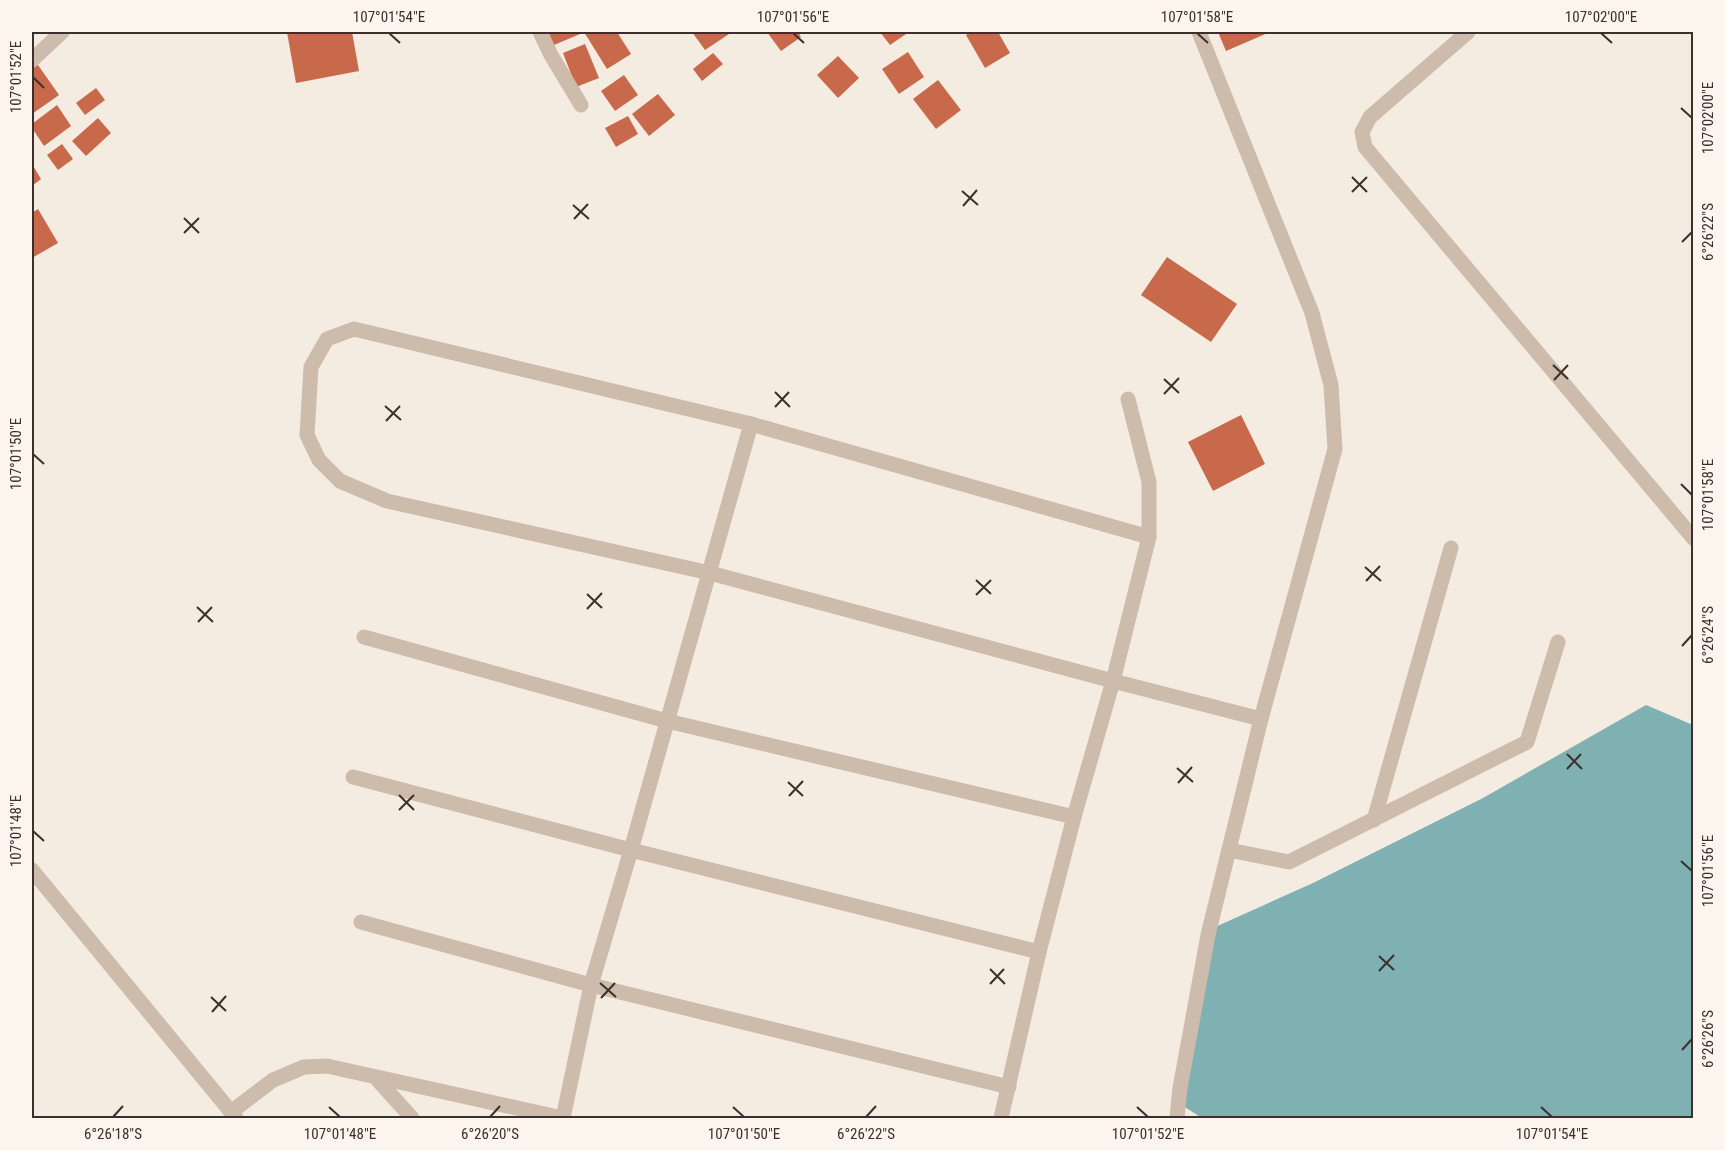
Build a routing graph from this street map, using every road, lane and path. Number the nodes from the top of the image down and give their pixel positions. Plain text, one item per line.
1 (62, 32) edge
2 (540, 32) edge
3 (1199, 32) edge
4 (1468, 32) edge
5 (32, 60) edge
6 (580, 105) dead end
7 (1128, 399) dead end
8 (751, 424) junction
9 (1149, 537) junction
10 (1694, 539) edge
11 (1451, 548) dead end
12 (710, 573) junction
13 (364, 637) dead end
14 (1558, 642) dead end
15 (1113, 681) junction
16 (1261, 719) junction
17 (667, 722) junction
18 (353, 777) dead end
19 (1074, 817) junction
20 (1374, 820) junction
21 (631, 850) junction
22 (1229, 850) junction
23 (32, 870) edge
24 (361, 922) dead end
25 (1039, 952) junction
26 (591, 985) junction
27 (375, 1077) junction
28 (1009, 1087) junction
29 (233, 1115) edge
30 (1176, 1118) edge
31 (412, 1119) edge
32 (562, 1119) edge
33 (1001, 1119) edge

1 - 5 street
2 - 6 street
3 - 16 street
4 - 10 street
7 - 9 street
8 - 9 street
8 - 12 street
8 - 12 street
9 - 15 street
11 - 20 street
12 - 15 street
12 - 17 street
13 - 17 street
14 - 20 street
15 - 16 street
15 - 19 street
16 - 22 street
17 - 19 street
17 - 21 street
18 - 21 street
19 - 25 street
20 - 22 street
21 - 25 street
21 - 26 street
22 - 30 street
23 - 29 street
24 - 26 street
25 - 28 street
26 - 28 street
26 - 32 street
27 - 29 street
27 - 31 street
27 - 32 street
28 - 33 street

